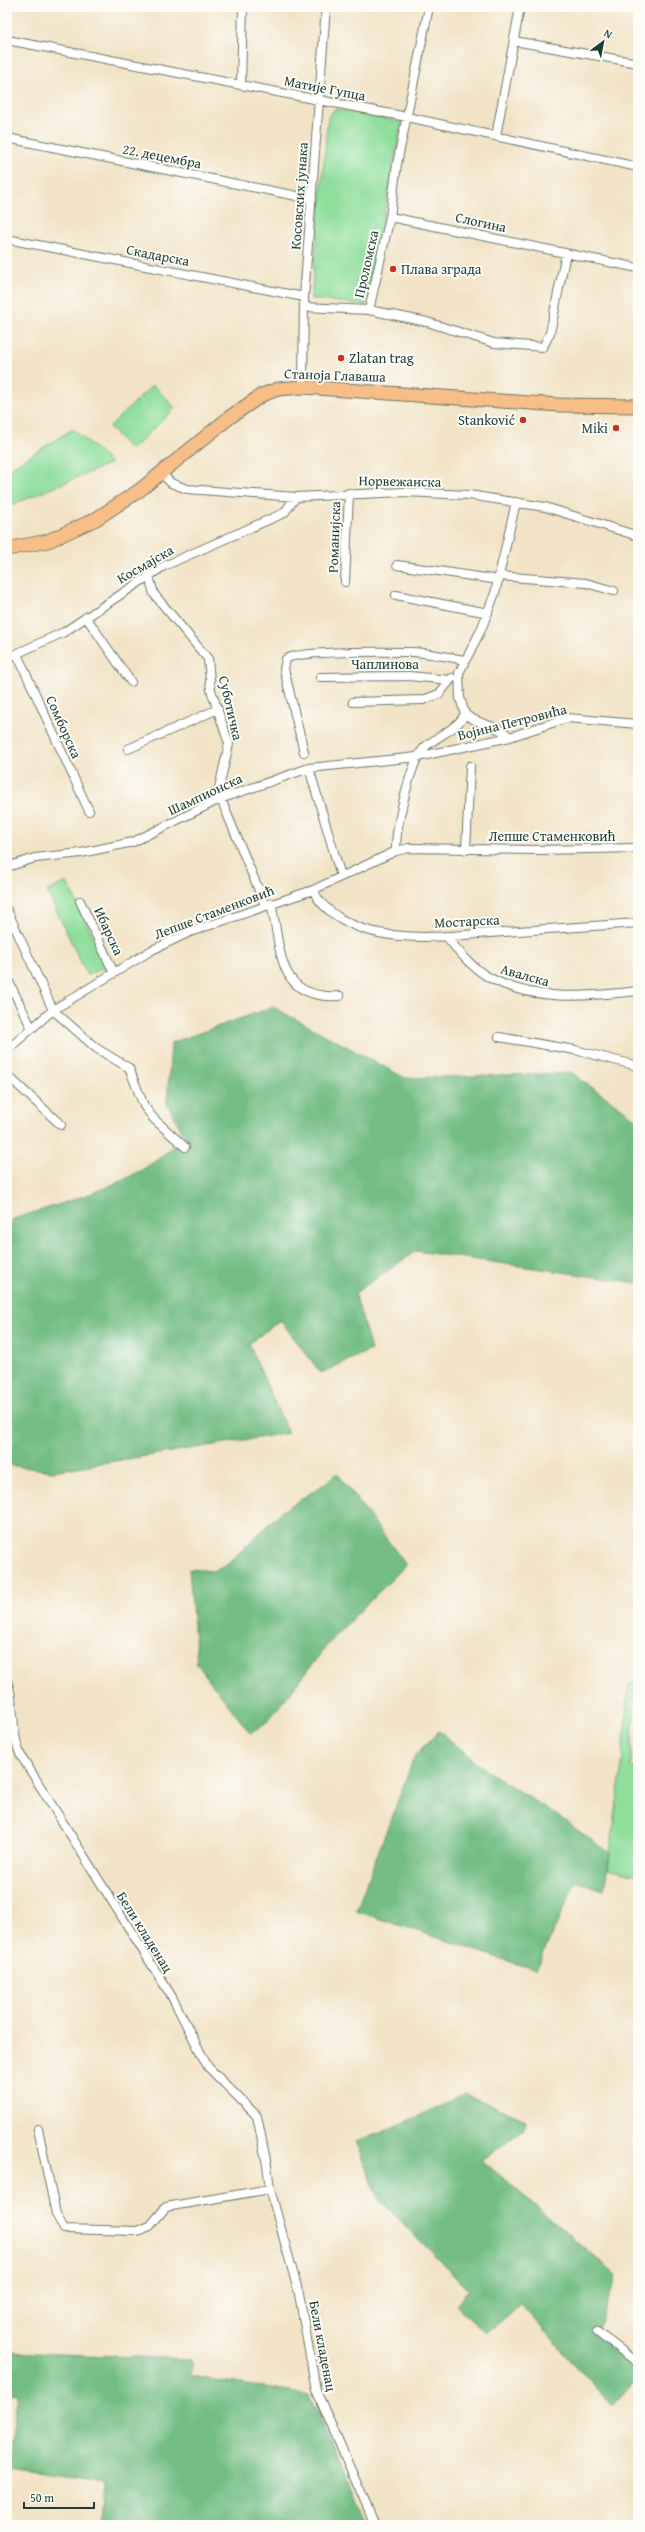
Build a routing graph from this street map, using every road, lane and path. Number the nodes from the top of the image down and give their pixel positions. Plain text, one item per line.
1 (243, 7) edge
2 (326, 7) edge
3 (429, 7) edge
4 (520, 7) edge
5 (7, 40) edge
6 (514, 41) junction
7 (638, 63) edge
8 (240, 85) junction
9 (319, 100) junction
10 (407, 117) junction
11 (496, 136) junction
12 (7, 138) edge
13 (638, 166) edge
14 (312, 199) junction
15 (390, 217) junction
16 (7, 239) edge
17 (566, 253) junction
18 (638, 268) edge
19 (304, 297) junction
20 (304, 307) junction
21 (369, 310) junction
22 (303, 388) junction
23 (638, 406) edge
24 (161, 474) junction
25 (349, 493) junction
26 (296, 497) junction
27 (516, 502) junction
28 (638, 536) edge
29 (7, 549) edge
30 (397, 565) dead end
31 (149, 576) junction
32 (500, 578) junction
33 (345, 582) dead end
34 (614, 591) dead end
35 (396, 594) dead end
36 (488, 613) junction
37 (86, 617) junction
38 (17, 654) junction
39 (7, 658) edge
40 (465, 660) junction
41 (459, 673) junction
42 (320, 677) dead end
43 (450, 680) junction
44 (131, 682) dead end
45 (353, 702) dead end
46 (218, 709) junction
47 (465, 714) junction
48 (638, 724) edge
49 (510, 737) junction
50 (128, 749) dead end
51 (304, 752) dead end
52 (417, 757) junction
53 (470, 766) dead end
54 (309, 768) junction
55 (220, 799) junction
56 (89, 811) dead end
57 (638, 848) edge
58 (466, 850) junction
59 (396, 851) junction
60 (7, 867) edge
61 (341, 876) junction
62 (312, 890) junction
63 (80, 901) dead end
64 (268, 904) junction
65 (7, 910) edge
66 (638, 923) edge
67 (446, 936) junction
68 (114, 973) junction
69 (7, 978) edge
70 (638, 990) edge
71 (340, 996) dead end
72 (53, 1010) junction
73 (31, 1027) junction
74 (499, 1037) dead end
75 (7, 1050) edge
76 (638, 1066) edge
77 (7, 1075) edge
78 (61, 1125) dead end
79 (185, 1147) dead end
80 (7, 1681) edge
81 (38, 2129) dead end
82 (270, 2189) junction
83 (597, 2332) dead end
84 (638, 2363) edge
85 (376, 2525) edge

1 - 8 street
2 - 9 street, Косовских јунака
3 - 10 street, Проломска
4 - 6 street
5 - 8 street, Матије Гупца
6 - 7 street
6 - 11 street
8 - 9 street, Матије Гупца
9 - 10 street, Матије Гупца
9 - 14 street, Косовских јунака
10 - 11 street, Матије Гупца
10 - 15 street, Проломска
11 - 13 street, Матије Гупца
12 - 14 street, 22. децембра
14 - 19 street, Косовских јунака
15 - 17 street, Слогина
15 - 21 street, Проломска
16 - 19 street, Скадарска
17 - 18 street, Слогина
17 - 21 street, Проломска
19 - 20 street, Косовских јунака
20 - 21 street
20 - 22 street, Косовских јунака
22 - 23 main road, Станоја Главаша
22 - 24 main road, Станоја Главаша
24 - 26 street, Норвежанска
24 - 29 main road, Станоја Главаша
25 - 26 street, Норвежанска
25 - 27 street, Норвежанска
25 - 33 street, Романијска
26 - 31 street, Космајска
27 - 28 street, Норвежанска
27 - 32 street
30 - 32 street
31 - 37 street, Космајска
31 - 46 street, Суботичка
32 - 34 street
32 - 36 street
35 - 36 street
36 - 40 street
37 - 38 street, Космајска
37 - 44 street
38 - 39 street, Космајска
38 - 56 street, Сомборска
40 - 41 street
40 - 51 street
41 - 43 street
41 - 47 street
42 - 43 street, Чаплинова
43 - 45 street
46 - 50 street
46 - 55 street, Суботичка
47 - 49 street
47 - 52 street
48 - 49 street, Војина Петровића
49 - 52 street, Војина Петровића
52 - 54 street, Шампионска
52 - 59 street
53 - 58 street
54 - 55 street, Шампионска
54 - 61 street
55 - 60 street, Шампионска
55 - 64 street, Суботичка
57 - 58 street, Лепше Стаменковић
58 - 59 street, Лепше Стаменковић
59 - 61 street, Лепше Стаменковић
61 - 62 street, Лепше Стаменковић
62 - 64 street, Лепше Стаменковић
62 - 67 street, Мостарска
63 - 68 street, Ибарска
64 - 68 street, Лепше Стаменковић
64 - 71 street, Суботичка
65 - 72 street
66 - 67 street, Мостарска
67 - 70 street, Авалска
68 - 72 street, Лепше Стаменковић
69 - 73 street
72 - 73 street, Лепше Стаменковић
72 - 79 street
73 - 75 street, Лепше Стаменковић
74 - 76 street
77 - 78 street
80 - 82 street, Бели кладенац
81 - 82 street
82 - 85 street, Бели кладенац
83 - 84 street

